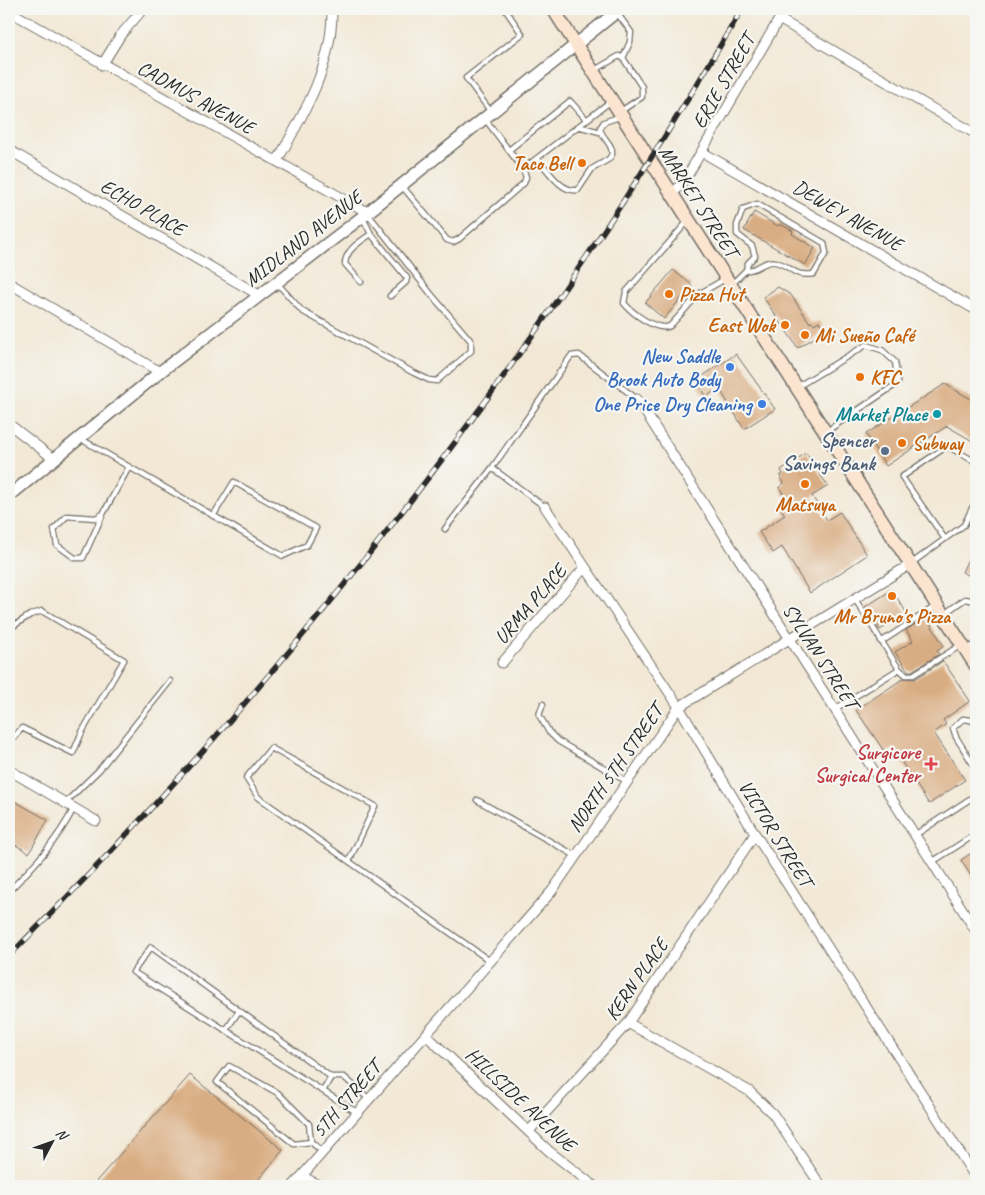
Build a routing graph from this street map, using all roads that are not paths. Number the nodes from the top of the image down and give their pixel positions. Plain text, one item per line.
1 (143, 9) edge
2 (332, 9) edge
3 (505, 9) edge
4 (553, 9) edge
5 (785, 9) edge
6 (618, 10) edge
7 (9, 12) edge
8 (779, 18) junction
9 (576, 44) junction
10 (623, 58) junction
11 (102, 66) junction
12 (593, 71) junction
13 (612, 100) junction
14 (621, 114) junction
15 (488, 115) junction
16 (586, 119) junction
17 (578, 126) junction
18 (600, 132) junction
19 (976, 134) edge
20 (9, 150) edge
21 (509, 150) junction
22 (702, 152) junction
23 (537, 158) junction
24 (277, 160) junction
25 (524, 169) junction
26 (401, 185) junction
27 (673, 194) junction
28 (365, 215) junction
29 (689, 220) junction
30 (371, 234) junction
31 (746, 270) junction
32 (275, 281) junction
33 (729, 281) junction
34 (361, 282) dead end
35 (9, 283) edge
36 (259, 295) junction
37 (390, 296) dead end
38 (976, 310) edge
39 (160, 372) junction
40 (797, 387) junction
41 (637, 399) joint
42 (9, 424) edge
43 (826, 431) junction
44 (80, 438) junction
45 (54, 459) junction
46 (976, 462) edge
47 (129, 467) junction
48 (492, 468) junction
49 (9, 496) edge
50 (976, 500) edge
51 (545, 507) joint
52 (103, 514) junction
53 (213, 516) junction
54 (445, 529) dead end
55 (944, 539) junction
56 (911, 564) junction
57 (584, 568) junction
58 (855, 599) junction
59 (976, 601) edge
60 (940, 610) junction
61 (9, 629) edge
62 (790, 640) junction
63 (881, 642) junction
64 (968, 646) edge
65 (502, 663) dead end
66 (976, 666) edge
67 (899, 670) junction
68 (170, 681) dead end
69 (543, 704) dead end
70 (679, 706) junction
71 (835, 709) junction
72 (976, 724) edge
73 (9, 743) edge
74 (9, 770) edge
75 (976, 770) edge
76 (626, 781) junction
77 (976, 795) edge
78 (477, 800) dead end
79 (65, 803) junction
80 (74, 808) junction
81 (96, 821) dead end
82 (755, 834) junction
83 (976, 834) edge
84 (915, 835) junction
85 (576, 856) junction
86 (349, 861) junction
87 (932, 862) junction
88 (9, 891) edge
89 (976, 931) edge
90 (490, 961) junction
91 (239, 1011) junction
92 (628, 1023) junction
93 (226, 1030) junction
94 (426, 1035) junction
95 (331, 1077) junction
96 (323, 1091) junction
97 (369, 1099) junction
98 (358, 1113) junction
99 (529, 1131) junction
100 (311, 1142) junction
101 (323, 1152) junction
102 (302, 1176) junction
103 (976, 1178) edge
104 (293, 1186) edge
105 (320, 1186) edge
106 (594, 1186) edge
107 (820, 1186) edge

1 - 11 street
2 - 24 street
3 - 15 lane
4 - 9 main road, MARKET STREET
5 - 8 street, ERIE STREET
6 - 9 street, MIDLAND AVENUE
6 - 10 lane
7 - 11 street, CADMUS AVENUE
8 - 19 street
8 - 22 street, ERIE STREET
9 - 12 main road, MARKET STREET
9 - 15 street, MIDLAND AVENUE
10 - 12 lane
10 - 14 lane
11 - 24 street, CADMUS AVENUE
12 - 13 main road, MARKET STREET
13 - 14 main road, MARKET STREET
13 - 16 lane
14 - 18 lane
14 - 27 main road, MARKET STREET
15 - 21 lane
15 - 26 street, MIDLAND AVENUE
16 - 17 lane
16 - 21 lane
17 - 18 lane
17 - 23 lane
18 - 23 lane
20 - 36 street, ECHO PLACE
21 - 25 lane
22 - 27 street, ERIE STREET
22 - 38 street, DEWEY AVENUE
23 - 25 lane
24 - 28 street, CADMUS AVENUE
25 - 26 lane
26 - 28 street, MIDLAND AVENUE
27 - 29 main road, MARKET STREET
28 - 30 lane
28 - 32 street, MIDLAND AVENUE
28 - 32 lane
29 - 33 main road, MARKET STREET
29 - 33 lane
30 - 34 lane
30 - 37 lane
31 - 31 lane
31 - 33 lane
32 - 36 street, MIDLAND AVENUE
33 - 40 main road, MARKET STREET
35 - 39 street
36 - 39 street, MIDLAND AVENUE
39 - 44 street, MIDLAND AVENUE
40 - 43 main road, MARKET STREET
40 - 43 lane
41 - 48 lane
41 - 62 street, SYLVAN STREET
42 - 45 street
43 - 56 main road, MARKET STREET
44 - 45 street, MIDLAND AVENUE
44 - 47 lane
45 - 49 street, MIDLAND AVENUE
46 - 55 lane
47 - 52 lane
47 - 53 lane
48 - 51 lane
48 - 54 lane
50 - 55 lane
51 - 57 street, VICTOR STREET
52 - 52 lane
53 - 53 lane
55 - 56 lane
56 - 58 street, NORTH 5TH STREET
56 - 60 main road, MARKET STREET
57 - 65 street, URMA PLACE
57 - 70 street, VICTOR STREET
58 - 62 street, NORTH 5TH STREET
58 - 63 lane
59 - 60 lane
60 - 63 lane
60 - 64 main road, MARKET STREET
61 - 73 lane
62 - 70 street, NORTH 5TH STREET
62 - 71 street, SYLVAN STREET
63 - 67 lane
64 - 66 main road, MARKET STREET
64 - 67 lane
67 - 71 lane
68 - 79 lane
69 - 76 lane
70 - 76 street, NORTH 5TH STREET
70 - 82 street, VICTOR STREET
71 - 84 street, SYLVAN STREET
72 - 75 lane
74 - 79 street
76 - 85 street, NORTH 5TH STREET
77 - 84 lane
78 - 85 lane
79 - 80 street
80 - 81 street
80 - 88 lane
82 - 92 street, KERN PLACE
82 - 103 street, VICTOR STREET
83 - 87 lane
84 - 87 street, SYLVAN STREET
85 - 90 street, NORTH 5TH STREET
86 - 86 lane
86 - 90 lane
87 - 89 street, SYLVAN STREET
90 - 94 street, NORTH 5TH STREET
91 - 93 lane
91 - 93 lane
91 - 95 lane
92 - 99 street, KERN PLACE
92 - 107 street
93 - 96 lane
94 - 97 street, 5TH STREET
94 - 99 street, HILLSIDE AVENUE
95 - 96 lane
95 - 97 lane
96 - 98 lane
97 - 98 street, 5TH STREET
98 - 101 street, 5TH STREET
99 - 106 street, HILLSIDE AVENUE
100 - 100 lane
100 - 101 lane
101 - 102 street, 5TH STREET
102 - 104 street, 5TH STREET
102 - 105 street

